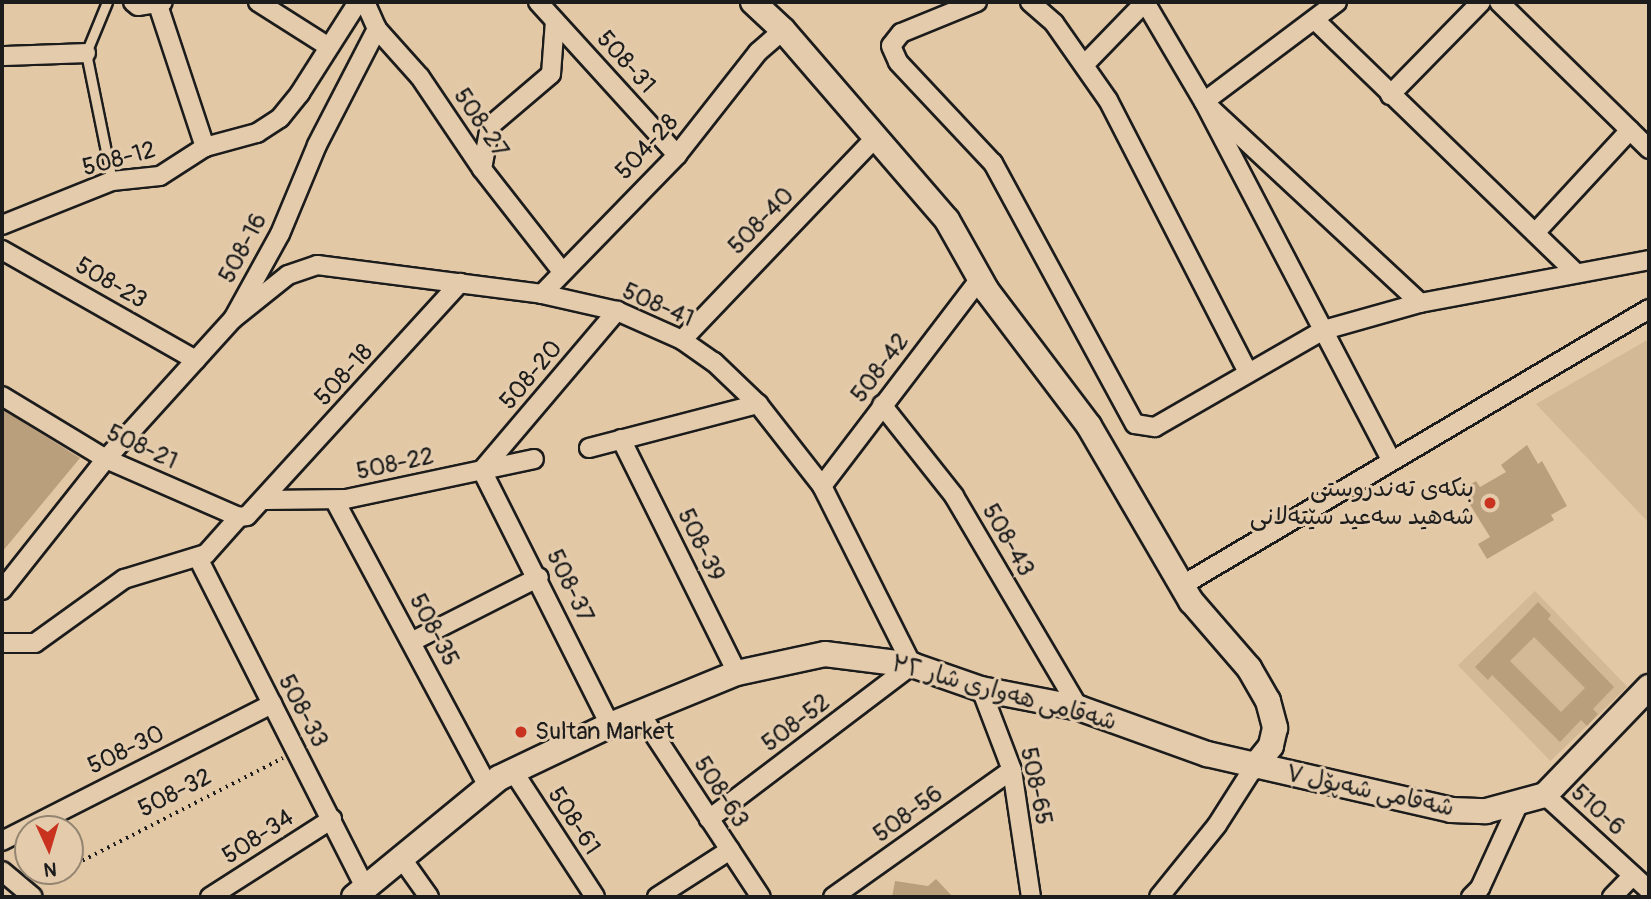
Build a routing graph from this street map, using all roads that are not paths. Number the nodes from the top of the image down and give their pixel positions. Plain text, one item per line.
1 (107, 2) edge
2 (358, 2) edge
3 (365, 2) edge
4 (538, 2) edge
5 (753, 2) edge
6 (977, 2) edge
7 (1030, 2) edge
8 (1145, 2) edge
9 (1337, 2) edge
10 (1481, 2) edge
11 (1499, 2) edge
12 (160, 3) edge
13 (136, 4) edge
14 (262, 4) edge
15 (1315, 20) junction
16 (555, 21) junction
17 (377, 29) junction
18 (783, 30) junction
19 (329, 47) junction
20 (86, 52) junction
21 (2, 56) edge
22 (1085, 64) junction
23 (1390, 95) junction
24 (1204, 102) junction
25 (1630, 130) junction
26 (877, 136) junction
27 (205, 147) junction
28 (1649, 149) edge
29 (677, 155) junction
30 (482, 169) junction
31 (112, 181) junction
32 (2, 225) edge
33 (1535, 233) junction
34 (2, 250) edge
35 (1649, 260) edge
36 (561, 270) junction
37 (1576, 273) junction
38 (979, 280) junction
39 (460, 283) junction
40 (542, 294) junction
41 (1420, 303) junction
42 (1649, 309) edge
43 (617, 311) junction
44 (233, 319) junction
45 (1324, 330) junction
46 (682, 340) junction
47 (196, 360) junction
48 (1247, 370) junction
49 (2, 396) edge
50 (758, 404) junction
51 (882, 405) junction
52 (621, 439) junction
53 (589, 448) dead end
54 (107, 459) junction
55 (534, 459) dead end
56 (1391, 459) junction
57 (482, 470) junction
58 (822, 486) junction
59 (265, 500) junction
60 (335, 501) junction
61 (239, 517) junction
62 (198, 558) junction
63 (540, 577) junction
64 (1181, 586) junction
65 (2, 590) edge
66 (412, 641) junction
67 (2, 643) edge
68 (912, 665) junction
69 (737, 673) junction
70 (981, 689) junction
71 (1645, 699) edge
72 (272, 704) junction
73 (1079, 708) junction
74 (640, 713) junction
75 (610, 725) junction
76 (1254, 767) junction
77 (1012, 770) junction
78 (513, 771) junction
79 (487, 785) junction
80 (1545, 795) junction
81 (1518, 805) junction
82 (332, 819) junction
83 (709, 819) junction
84 (2, 841) edge
85 (730, 850) junction
86 (400, 856) junction
87 (2, 872) edge
88 (1633, 875) junction
89 (1649, 890) edge
90 (359, 892) edge
91 (25, 895) edge
92 (210, 897) edge
93 (429, 897) edge
94 (595, 897) edge
95 (657, 897) edge
96 (761, 897) edge
97 (833, 897) edge
98 (1031, 897) edge
99 (1159, 897) edge
100 (1471, 897) edge
101 (1612, 897) edge

1 - 20 lane
2 - 19 street, 508-12
3 - 17 street, 508-27
4 - 16 street, 508-31
5 - 18 street
6 - 48 street
7 - 22 street
8 - 22 street
8 - 24 street
9 - 15 street
10 - 23 street
11 - 25 street
12 - 13 street
12 - 27 street
14 - 19 street
15 - 23 street
15 - 24 street
16 - 29 street, 508-31
16 - 30 street
17 - 30 street, 508-27
17 - 44 street, 508-16
18 - 26 street
18 - 29 street, 504-28
19 - 27 street, 508-12
20 - 21 street
20 - 31 lane
22 - 48 street
23 - 33 street
24 - 41 street
24 - 45 street
25 - 28 street
25 - 33 street
26 - 38 street
26 - 46 street, 508-40
27 - 31 street, 508-12
29 - 36 street, 504-28
30 - 36 street, 508-27
31 - 32 street, 508-12
33 - 37 street
34 - 47 street, 508-23
35 - 37 street
36 - 40 street, 504-28
37 - 41 street
38 - 51 street, 508-42
38 - 64 street
39 - 40 street, 508-41
39 - 44 street, 508-41
39 - 59 street, 508-18
40 - 43 street, 508-41
41 - 45 street
42 - 56 street
43 - 46 street, 508-41
43 - 57 street, 508-20
44 - 47 street, 508-16
45 - 48 street
45 - 56 street
46 - 50 street, 508-41
47 - 54 street, 508-16
49 - 54 street, 508-21
50 - 52 street
50 - 58 street, 508-41
51 - 58 street, 508-42
51 - 73 street, 508-43
52 - 53 street
52 - 69 street, 508-39
54 - 61 street, 508-21
54 - 65 street, 508-16
55 - 57 street, 508-22
56 - 64 street
57 - 60 street, 508-22
57 - 63 street, 508-37
58 - 68 street, 508-41
59 - 60 street, 508-22
59 - 61 street
60 - 66 street, 508-35
61 - 62 street
62 - 67 street
62 - 72 street, 508-33
63 - 66 street
63 - 75 street, 508-37
64 - 76 street
66 - 79 street, 508-35
68 - 69 street, شەقامی هەواری شار ٣٢
68 - 70 street, شەقامی هەواری شار ٣٢
68 - 83 street, 508-52
69 - 74 street, شەقامی هەواری شار ٣٢
70 - 73 street, شەقامی هەواری شار ٣٢
70 - 77 street, 508-65
71 - 80 street, شەقامی شەپۆل ٧
72 - 82 street, 508-33
72 - 84 street, 508-30
73 - 76 street, شەقامی هەواری شار ٣٢
74 - 75 street, شەقامی هەواری شار ٣٢
74 - 83 street, 508-63
75 - 78 street, شەقامی هەواری شار ٣٢
76 - 81 street, شەقامی شەپۆل ٧
76 - 99 street
77 - 97 street, 508-56
77 - 98 street, 508-65
78 - 79 street, شەقامی هەواری شار ٣٢
78 - 94 street, 508-61
79 - 86 street, شەقامی هەواری شار ٣٢
80 - 81 street, شەقامی شەپۆل ٧
80 - 88 street, 510-6
81 - 100 street
82 - 90 street, 508-33
82 - 92 street, 508-34
83 - 85 street, 508-63
85 - 95 street
85 - 96 street, 508-63
86 - 90 street, شەقامی هەواری شار ٣٢
86 - 93 street
87 - 91 street
88 - 89 street, 510-6
88 - 101 street

